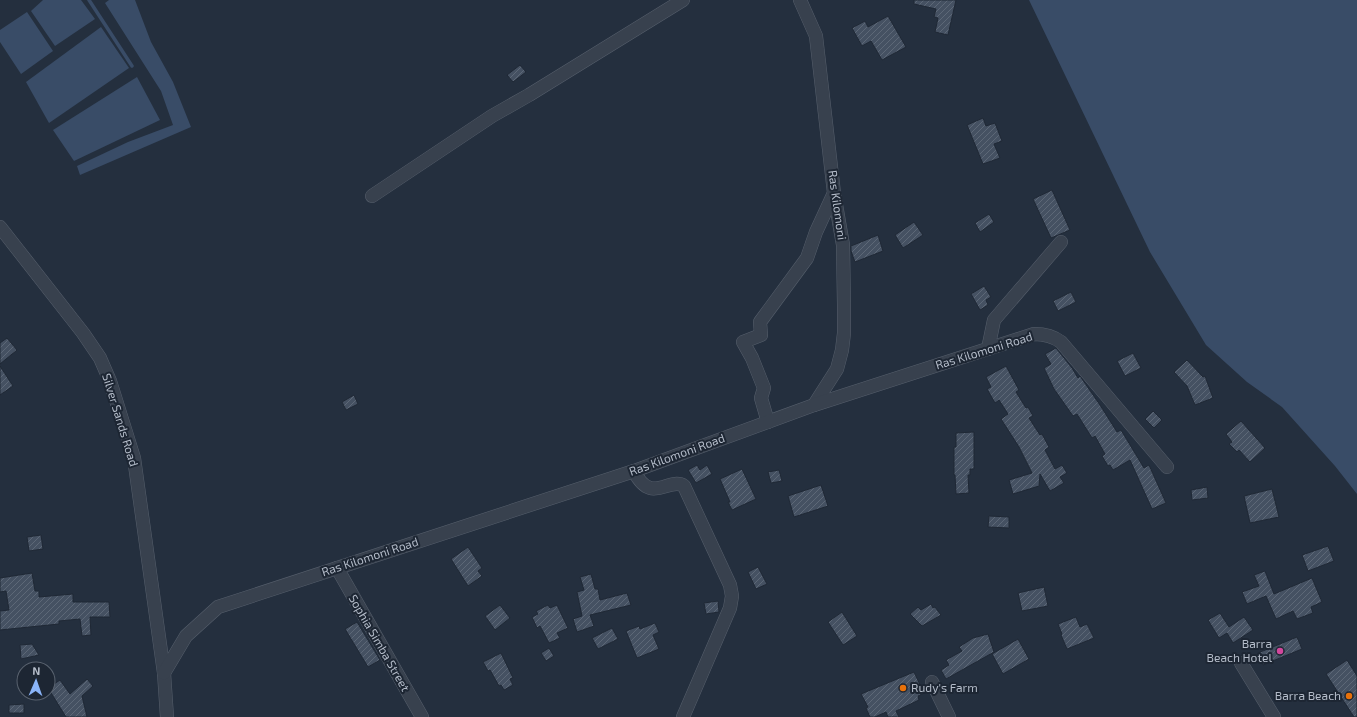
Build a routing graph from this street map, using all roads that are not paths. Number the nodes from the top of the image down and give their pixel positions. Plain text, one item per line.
1 (683, 0) edge
2 (800, 0) edge
3 (834, 193) junction
4 (372, 196) dead end
5 (0, 228) edge
6 (1061, 242) dead end
7 (988, 349) junction
8 (814, 405) junction
9 (768, 422) junction
10 (1167, 467) dead end
11 (634, 471) junction
12 (337, 568) junction
13 (1241, 663) dead end
14 (164, 673) junction
15 (932, 682) dead end
16 (167, 717) edge
17 (422, 717) edge
18 (683, 717) edge
19 (949, 717) edge
20 (1274, 717) edge

1 - 4 street
2 - 3 street, Ras Kilomoni
3 - 8 street, Ras Kilomoni
3 - 9 street
5 - 14 street, Silver Sands Road
6 - 7 street
7 - 8 street, Ras Kilomoni Road
7 - 10 street, Ras Kilomoni Road
8 - 9 street, Ras Kilomoni Road
9 - 11 street, Ras Kilomoni Road
11 - 12 street, Ras Kilomoni Road
11 - 18 street
12 - 14 street, Ras Kilomoni Road
12 - 17 street, Sophia Simba Street
13 - 20 street
14 - 16 street, Silver Sands Road
15 - 19 street

